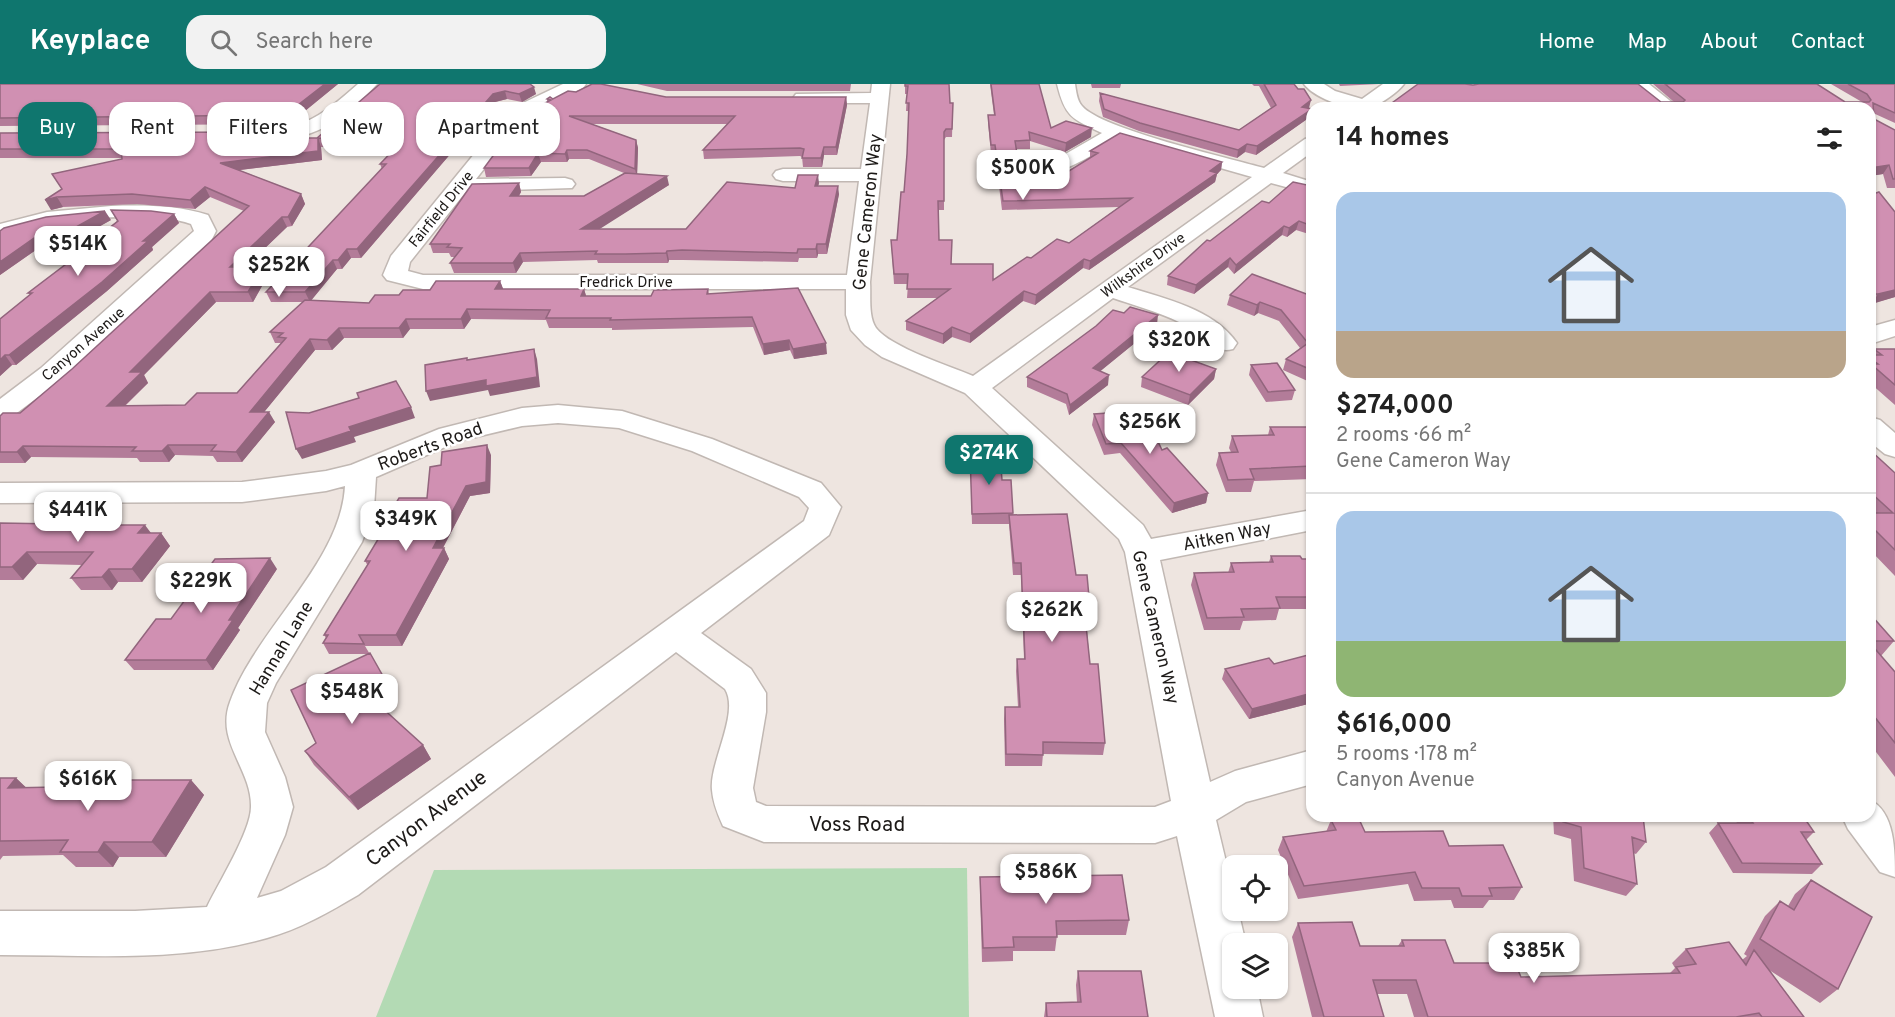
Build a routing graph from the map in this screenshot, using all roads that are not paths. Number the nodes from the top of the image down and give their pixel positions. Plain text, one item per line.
1 (368, 84) edge
2 (577, 84) edge
3 (1066, 84) edge
4 (1314, 84) edge
5 (1395, 84) edge
6 (1638, 84) edge
7 (880, 91) edge
8 (785, 98) edge
9 (1350, 102) edge
10 (1368, 102) edge
11 (1662, 102) edge
12 (1117, 132) junction
13 (199, 134) edge
14 (1306, 147) edge
15 (1043, 168) dead end
16 (783, 175) dead end
17 (869, 175) junction
18 (1268, 175) junction
19 (461, 184) junction
20 (565, 184) dead end
21 (1306, 186) edge
22 (0, 231) edge
23 (395, 275) joint
24 (858, 282) junction
25 (1110, 289) junction
26 (1895, 328) edge
27 (1876, 334) edge
28 (1224, 343) dead end
29 (975, 387) junction
30 (0, 412) edge
31 (1876, 431) edge
32 (1895, 448) edge
33 (361, 472) junction
34 (0, 493) edge
35 (1306, 521) edge
36 (792, 546) joint
37 (1142, 552) junction
38 (675, 633) junction
39 (1306, 769) edge
40 (1193, 812) junction
41 (1868, 822) edge
42 (1895, 858) edge
43 (220, 928) junction
44 (0, 933) edge
45 (1239, 1017) edge

1 - 13 street
2 - 19 street, Fairfield Drive
3 - 12 street
4 - 9 street
5 - 10 street
6 - 11 street
7 - 8 street
7 - 17 street, Gene Cameron Way
12 - 15 street
12 - 18 street
14 - 18 street, Wilkshire Drive
16 - 17 street
17 - 24 street, Gene Cameron Way
18 - 21 street
18 - 25 street, Wilkshire Drive
19 - 20 street
19 - 23 street, Fairfield Drive
22 - 30 street, Canyon Avenue
23 - 24 street, Fredrick Drive
24 - 29 street, Gene Cameron Way
25 - 28 street
25 - 29 street, Wilkshire Drive
26 - 27 street
29 - 37 street, Gene Cameron Way
31 - 32 street
33 - 34 street, Roberts Road
33 - 36 street, Roberts Road
33 - 43 street, Hannah Lane
35 - 37 street, Aitken Way
36 - 38 street, Canyon Avenue
37 - 40 street, Gene Cameron Way
38 - 40 street, Voss Road
38 - 43 street, Canyon Avenue
39 - 40 street
40 - 45 street, Gene Cameron Way
41 - 42 street
43 - 44 street, Canyon Avenue

